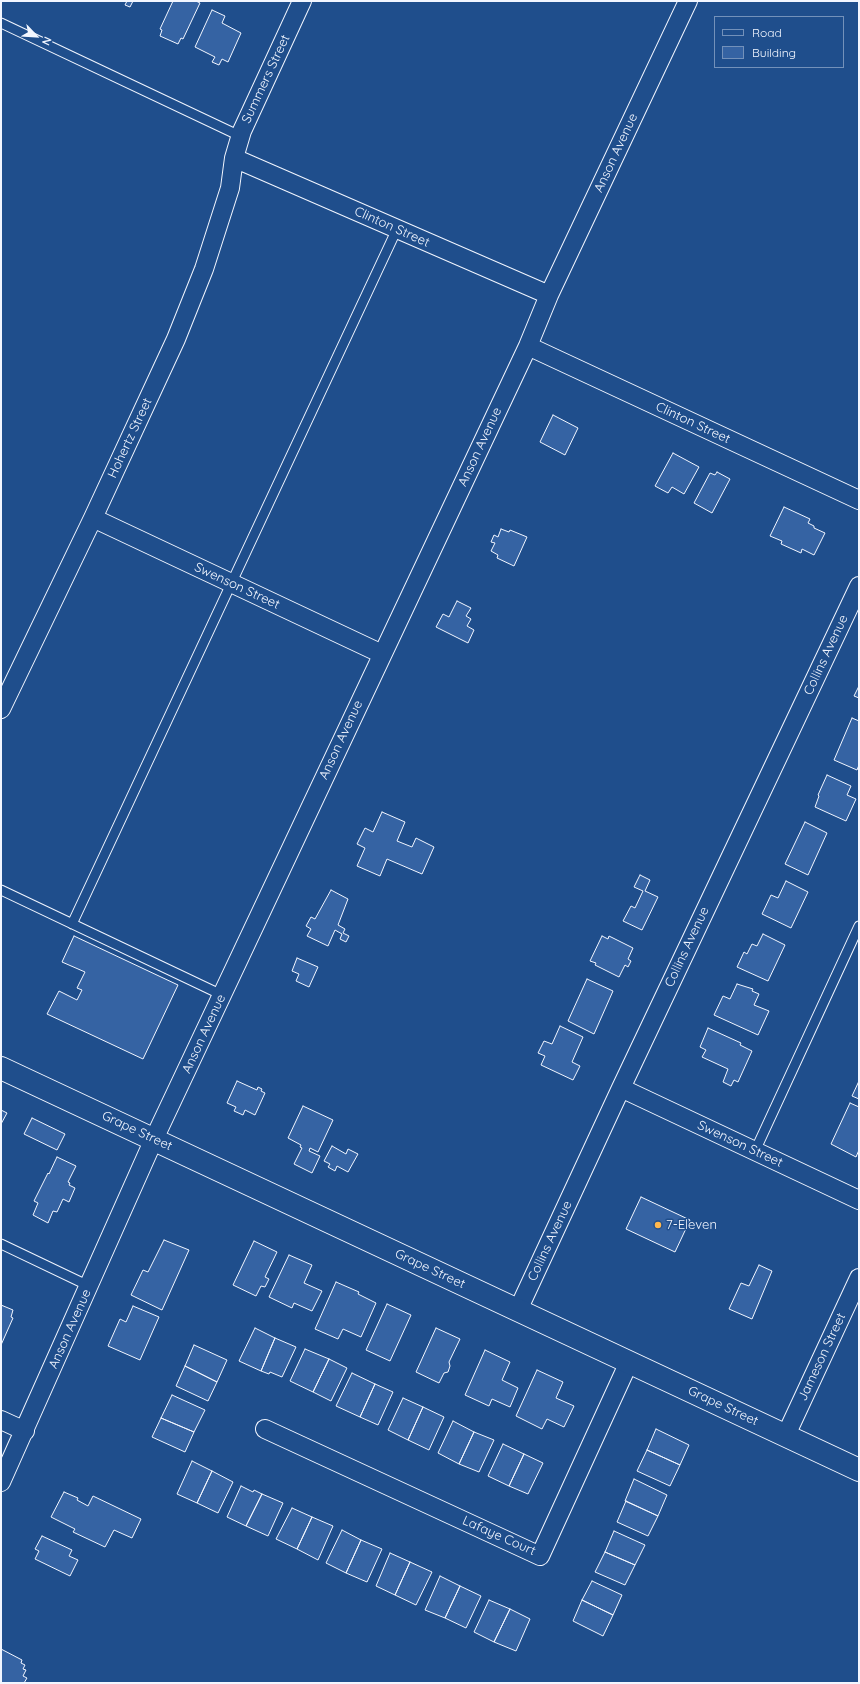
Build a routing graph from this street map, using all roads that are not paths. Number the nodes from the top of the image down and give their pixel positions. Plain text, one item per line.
1 (302, 1) edge
2 (688, 1) edge
3 (1, 24) edge
4 (240, 136) junction
5 (234, 158) junction
6 (397, 229) junction
7 (549, 295) junction
8 (528, 346) junction
9 (859, 500) edge
10 (93, 518) junction
11 (231, 583) junction
12 (859, 586) edge
13 (382, 654) junction
14 (1, 709) edge
15 (1, 890) edge
16 (72, 924) junction
17 (859, 926) edge
18 (222, 994) junction
19 (1, 1068) edge
20 (621, 1088) junction
21 (154, 1140) junction
22 (755, 1151) junction
23 (859, 1200) edge
24 (1, 1244) edge
25 (859, 1278) edge
26 (89, 1286) junction
27 (518, 1310) junction
28 (629, 1362) junction
29 (1, 1420) edge
30 (265, 1429) dead end
31 (25, 1431) junction
32 (786, 1435) junction
33 (859, 1470) edge
34 (1, 1482) edge

1 - 4 street, Summers Street
2 - 7 street, Anson Avenue
3 - 4 lane
4 - 5 street, Summers Street
5 - 6 street, Clinton Street
5 - 10 street, Hohertz Street
6 - 7 street, Clinton Street
6 - 11 lane
7 - 8 street, Anson Avenue
8 - 9 street, Clinton Street
8 - 13 street, Anson Avenue
10 - 11 street, Swenson Street
10 - 14 street, Hohertz Street
11 - 13 street, Swenson Street
11 - 16 lane
12 - 20 street, Collins Avenue
13 - 18 street, Anson Avenue
15 - 16 lane
16 - 18 lane
17 - 22 lane
18 - 21 street, Anson Avenue
19 - 21 street, Grape Street
20 - 22 street, Swenson Street
20 - 27 street, Collins Avenue
21 - 26 street, Anson Avenue
21 - 27 street, Grape Street
22 - 23 street, Swenson Street
24 - 26 lane
25 - 32 street, Jameson Street
26 - 31 street, Anson Avenue
27 - 28 street, Grape Street
28 - 30 street, Lafaye Court
28 - 32 street, Grape Street
29 - 31 street
31 - 34 street, Anson Avenue
32 - 33 street, Grape Street

